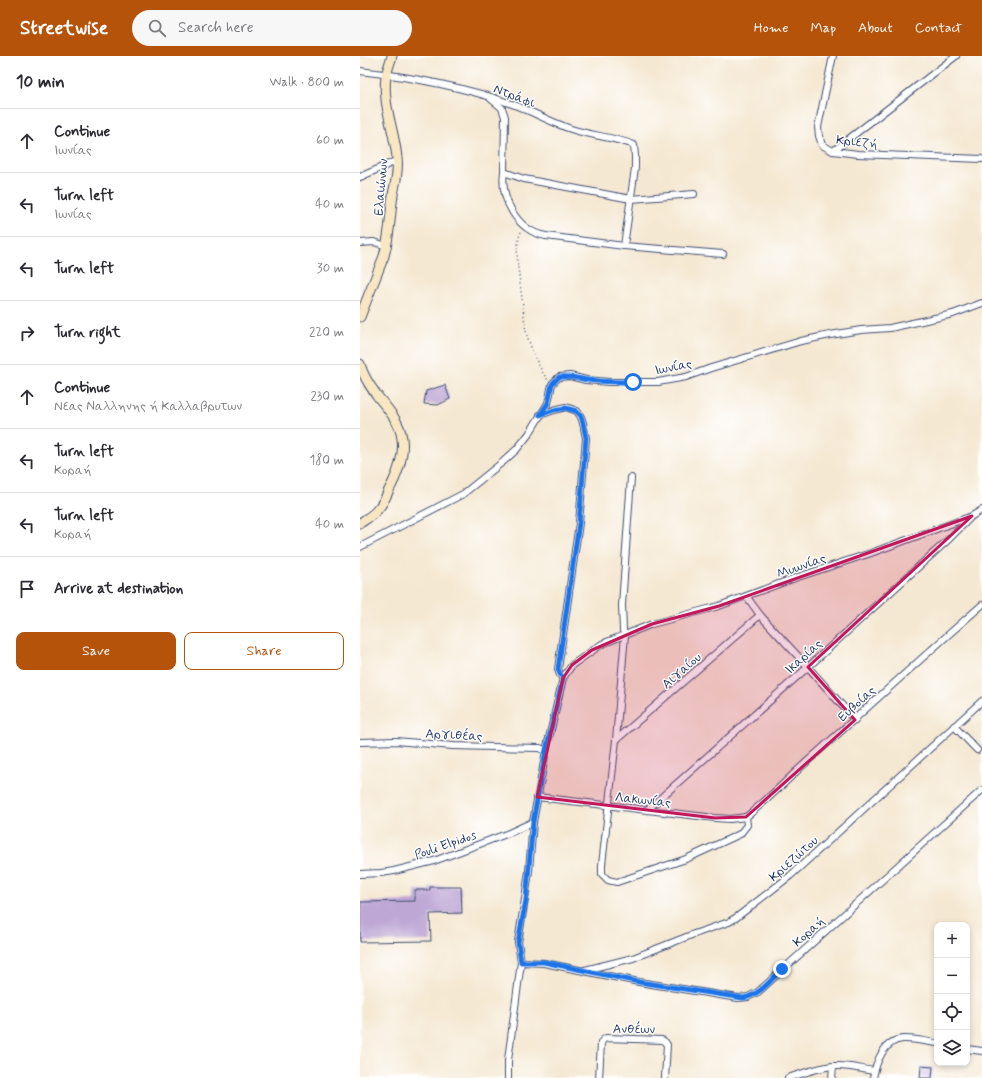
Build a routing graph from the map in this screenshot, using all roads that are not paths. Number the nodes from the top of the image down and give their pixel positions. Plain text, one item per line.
1 (392, 56) edge
2 (833, 56) edge
3 (956, 56) edge
4 (360, 71) edge
5 (386, 74) junction
6 (486, 95) junction
7 (833, 151) junction
8 (982, 159) edge
9 (398, 160) junction
10 (504, 172) junction
11 (360, 177) edge
12 (694, 194) dead end
13 (631, 199) junction
14 (360, 244) edge
15 (386, 246) junction
16 (624, 246) junction
17 (723, 254) dead end
18 (982, 303) edge
19 (360, 317) edge
20 (360, 364) edge
21 (363, 381) edge
22 (540, 415) junction
23 (631, 478) dead end
24 (982, 510) edge
25 (972, 516) junction
26 (360, 523) edge
27 (360, 547) edge
28 (747, 597) junction
29 (982, 606) edge
30 (760, 615) junction
31 (625, 634) junction
32 (808, 667) junction
33 (563, 678) junction
34 (982, 701) edge
35 (855, 720) junction
36 (954, 726) junction
37 (616, 740) junction
38 (360, 742) edge
39 (546, 750) junction
40 (977, 750) dead end
41 (982, 790) edge
42 (537, 797) junction
43 (609, 806) junction
44 (647, 810) junction
45 (746, 817) junction
46 (533, 822) junction
47 (360, 874) edge
48 (521, 962) junction
49 (582, 970) junction
50 (934, 1043) edge
51 (970, 1049) edge
52 (982, 1051) edge
53 (833, 1066) junction
54 (874, 1071) junction
55 (508, 1078) edge
56 (599, 1078) edge
57 (665, 1078) edge
58 (788, 1078) edge
59 (832, 1078) edge
60 (873, 1078) edge

1 - 5 main road, Ελαιώνων
2 - 7 street, Κριεζή
3 - 7 street
4 - 5 street, Ντράφι
5 - 6 street, Ντράφι
5 - 9 main road, Ελαιώνων
6 - 10 street
6 - 13 street, Ντράφι
7 - 8 street, Κριεζή
9 - 11 street
9 - 15 main road, Ελαιώνων
10 - 13 street
10 - 16 street
12 - 13 street
13 - 16 street
14 - 15 street
15 - 19 main road, Ελαιώνων
16 - 17 street
18 - 22 street, Ιωνίας
20 - 21 main road
21 - 26 main road
22 - 27 street
22 - 33 street
23 - 31 street
24 - 25 street, Μυωνίας
25 - 28 street, Μυωνίας
25 - 32 street, Ικαρίας
28 - 30 street
28 - 31 street, Μυωνίας
29 - 35 street, Ευβοίας
30 - 32 street
30 - 37 street, Αιγαίου
31 - 33 street, Μυωνίας
31 - 37 street
32 - 35 street
32 - 44 street, Ικαρίας
33 - 39 street
34 - 36 street, Κριεζώτου
35 - 45 street, Ευβοίας
36 - 40 street
36 - 49 street, Κριεζώτου
37 - 43 street
38 - 39 street, Αργιθέας
39 - 42 street
41 - 49 street, Κοραή
42 - 43 street, Λακωνίας
42 - 46 street
43 - 44 street, Λακωνίας
43 - 45 street
44 - 45 street, Λακωνίας
46 - 47 street, Pouli Elpidos
46 - 48 street
48 - 49 street, Κοραή
48 - 55 street
50 - 54 street
51 - 52 street
53 - 54 street
53 - 58 street
53 - 59 street
54 - 60 street
56 - 57 street, Ανθέων

